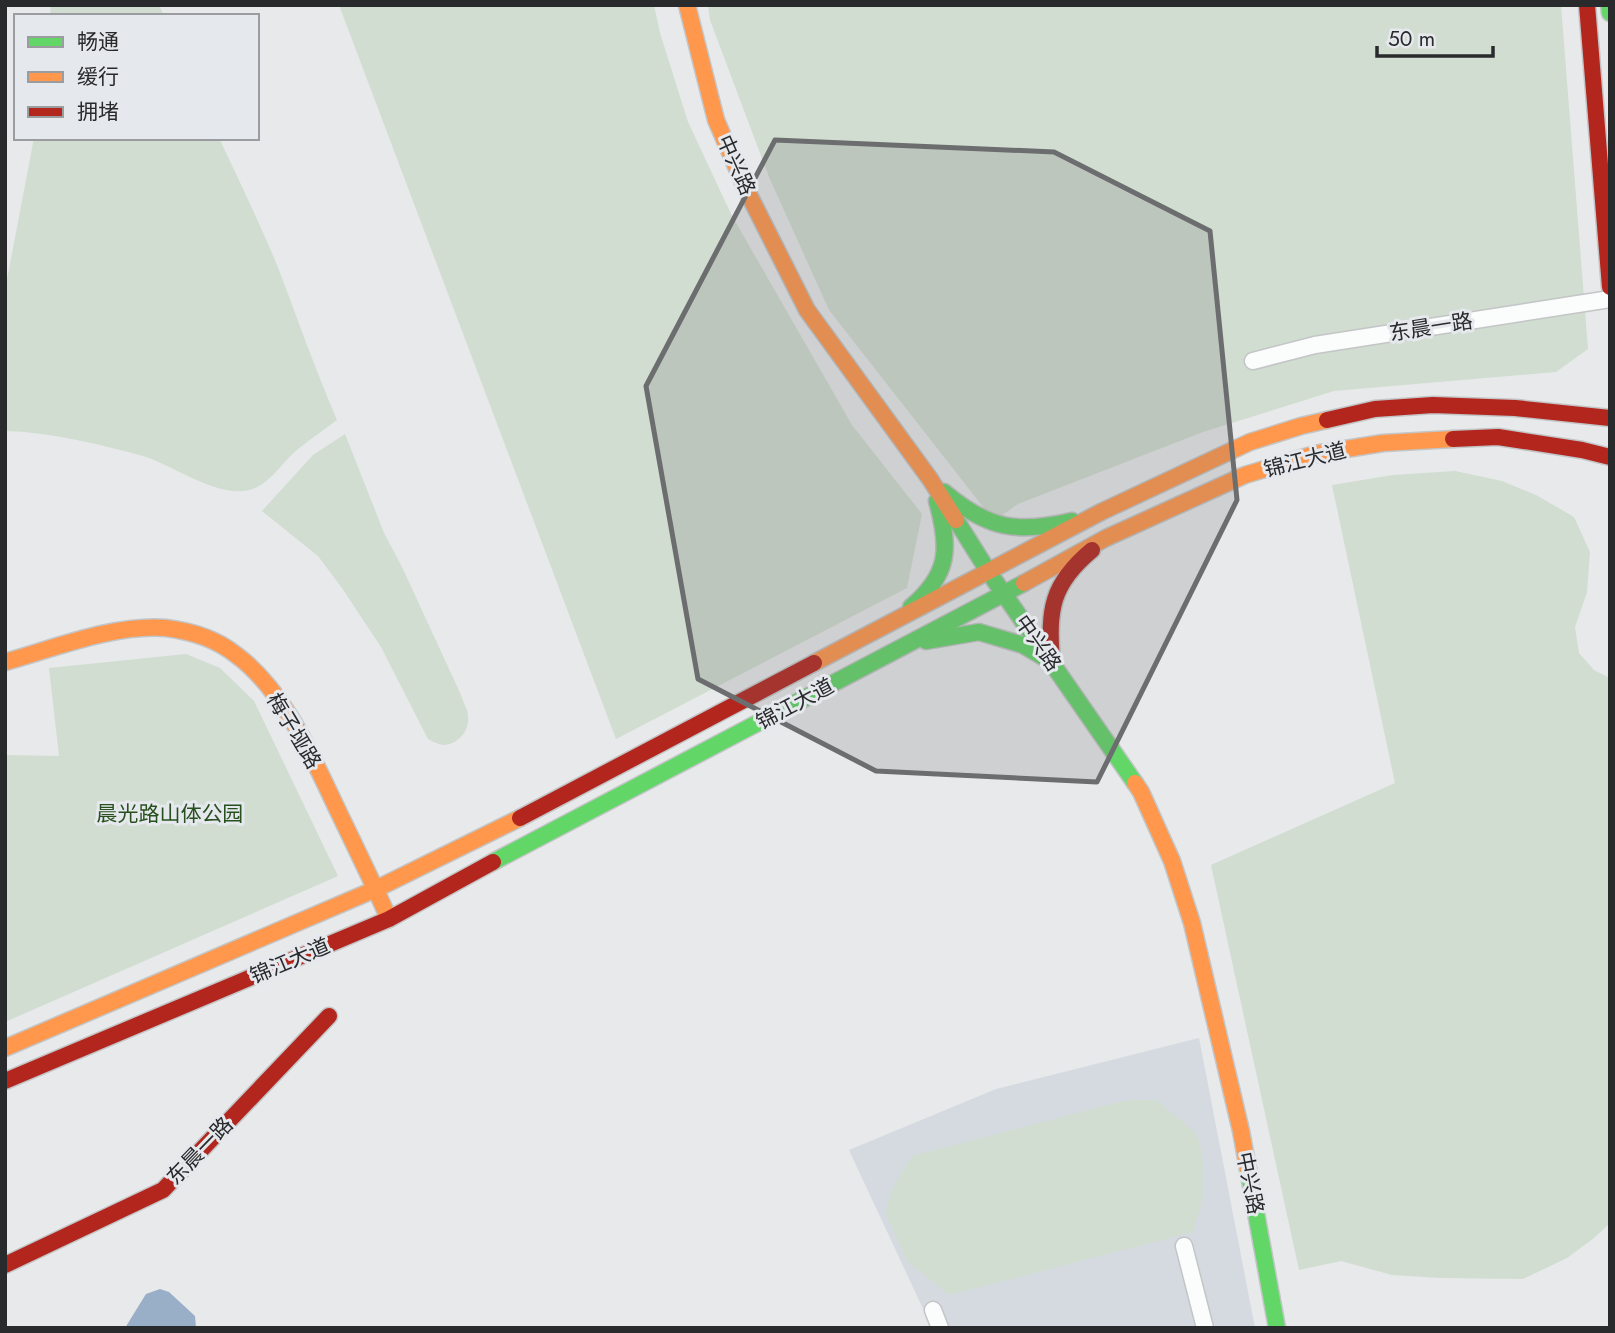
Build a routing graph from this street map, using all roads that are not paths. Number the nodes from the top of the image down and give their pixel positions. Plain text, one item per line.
1 (687, 5) edge
2 (1587, 5) edge
3 (1609, 5) edge
4 (1610, 13) edge
5 (1610, 287) edge
6 (1610, 299) edge
7 (1253, 361) dead end
8 (1610, 418) edge
9 (1610, 457) edge
10 (930, 479) junction
11 (1101, 512) junction
12 (1106, 538) junction
13 (988, 571) junction
14 (1004, 594) junction
15 (897, 619) junction
16 (907, 645) junction
17 (5, 662) edge
18 (1052, 663) junction
19 (376, 888) junction
20 (389, 919) junction
21 (329, 1016) dead end
22 (5, 1048) edge
23 (5, 1081) edge
24 (1184, 1246) dead end
25 (5, 1265) edge
26 (933, 1310) dead end
27 (940, 1328) edge
28 (1205, 1328) edge
29 (1277, 1328) edge

1 - 10 main road, 中兴路
2 - 5 main road
3 - 4 main road
6 - 7 street, 东晨一路
8 - 11 main road, 锦江大道
9 - 12 main road, 锦江大道
10 - 11 main road
10 - 13 main road, 中兴路
10 - 15 main road
11 - 13 main road, 锦江大道
12 - 14 main road, 锦江大道
12 - 18 main road
13 - 14 main road, 中兴路
13 - 15 main road, 锦江大道
14 - 16 main road, 锦江大道
14 - 18 main road, 中兴路
15 - 19 main road, 锦江大道
16 - 18 main road
16 - 20 main road, 锦江大道
17 - 19 main road, 梅子垭路
18 - 29 main road, 中兴路
19 - 20 main road, 梅子垭路
19 - 22 main road, 锦江大道
20 - 23 main road, 锦江大道
21 - 25 main road, 东晨一路
24 - 28 street
26 - 27 street

